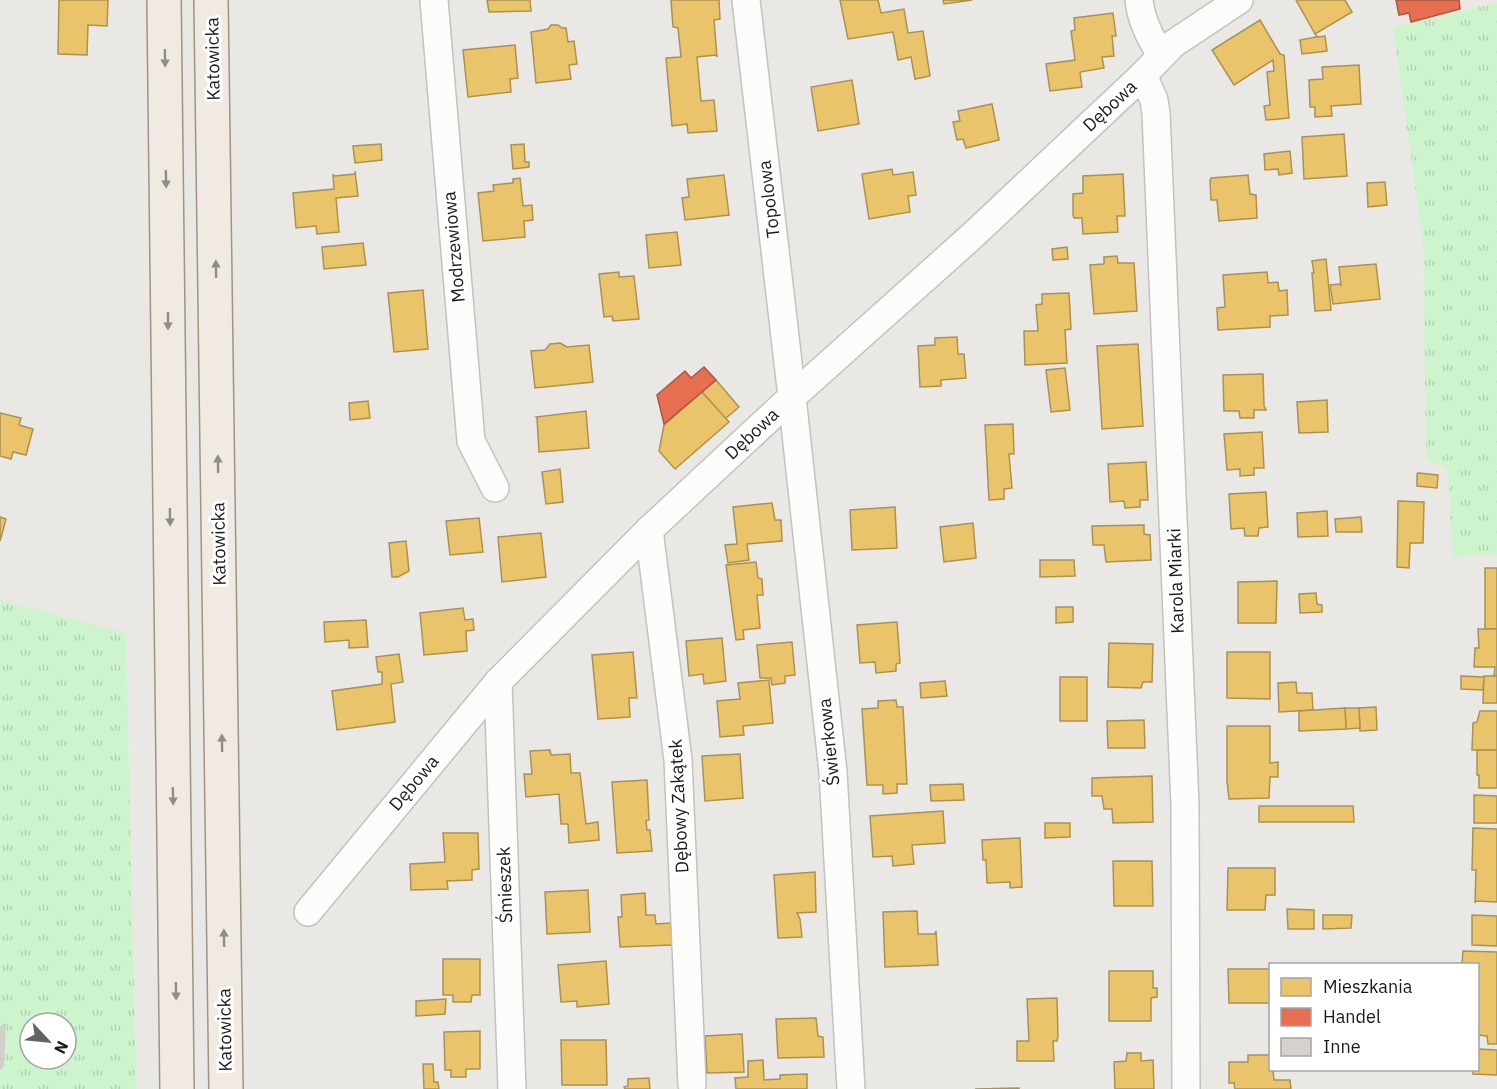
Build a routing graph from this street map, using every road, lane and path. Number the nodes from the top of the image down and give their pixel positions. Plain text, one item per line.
1 (164, 0) edge
2 (211, 0) edge
3 (434, 0) edge
4 (746, 0) edge
5 (1139, 0) edge
6 (1239, 0) edge
7 (1161, 55) junction
8 (1143, 75) junction
9 (792, 397) junction
10 (495, 488) dead end
11 (649, 530) junction
12 (498, 682) junction
13 (308, 912) dead end
14 (692, 1084) dead end
15 (177, 1089) edge
16 (226, 1089) edge
17 (512, 1089) edge
18 (851, 1089) edge
19 (1186, 1089) edge

1 -> 15 main road
16 -> 2 main road, Katowicka
3 - 10 street, Modrzewiowa
4 - 9 street, Topolowa
5 - 7 street
6 - 7 street, Dębowa
7 - 8 street, Dębowa
8 - 9 street, Dębowa
8 - 19 street, Karola Miarki
9 - 11 street, Dębowa
9 - 18 street, Świerkowa
11 - 12 street, Dębowa
11 - 14 street, Dębowy Zakątek
12 - 13 street, Dębowa
12 - 17 street, Śmieszek

